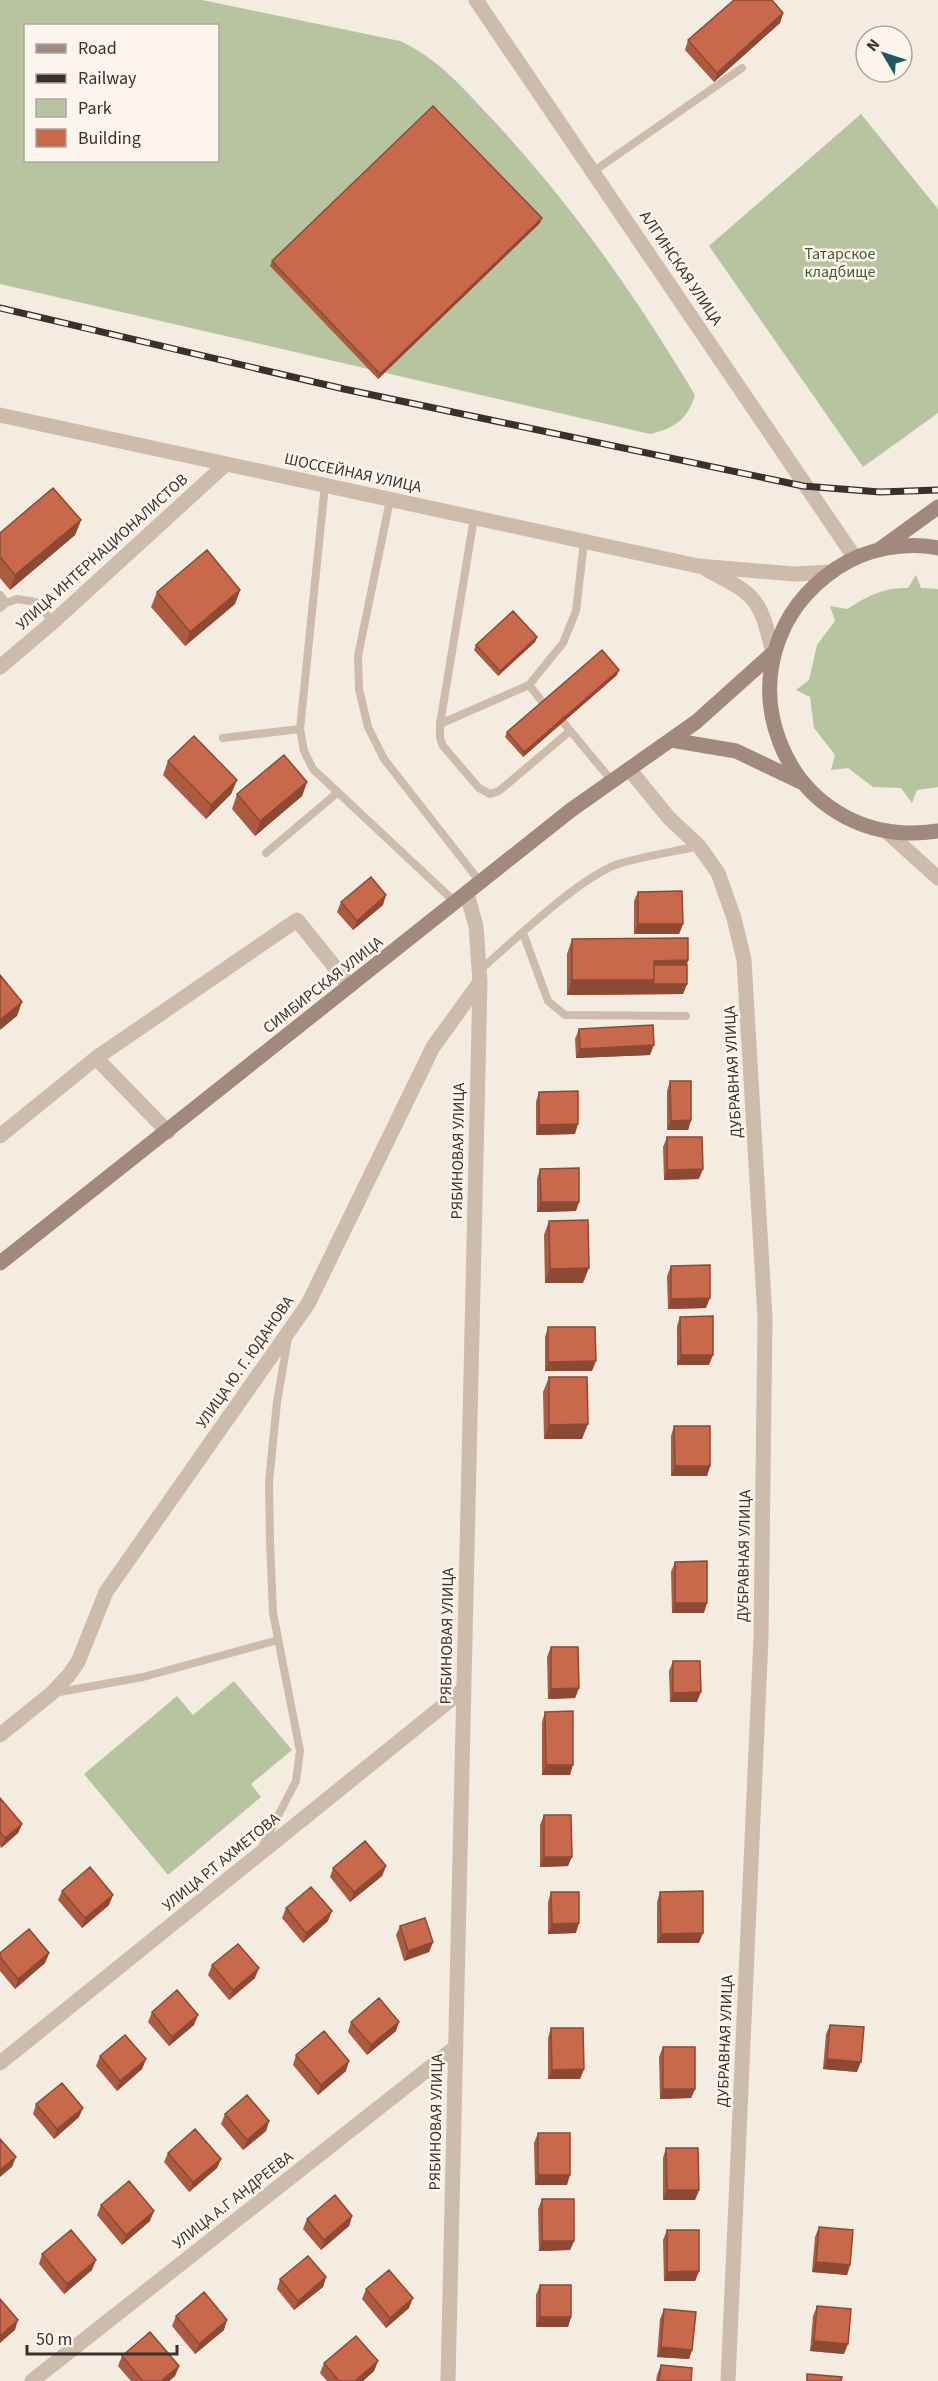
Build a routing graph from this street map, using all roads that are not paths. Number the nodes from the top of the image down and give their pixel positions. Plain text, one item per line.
1 (476, 0) edge
2 (742, 68) dead end
3 (594, 171) junction
4 (0, 415) edge
5 (226, 464) junction
6 (324, 485) junction
7 (390, 500) junction
8 (938, 507) edge
9 (474, 518) junction
10 (584, 542) junction
11 (938, 548) edge
12 (879, 550) junction
13 (855, 558) junction
14 (699, 566) junction
15 (831, 572) junction
16 (0, 595) edge
17 (3, 605) edge
18 (53, 622) junction
19 (774, 652) junction
20 (0, 667) edge
21 (529, 685) junction
22 (544, 704) edge
23 (563, 722) edge
24 (440, 724) junction
25 (300, 729) junction
26 (570, 731) junction
27 (224, 738) dead end
28 (671, 740) junction
29 (630, 769) junction
30 (612, 781) junction
31 (802, 782) junction
32 (337, 793) junction
33 (886, 831) junction
34 (938, 831) edge
35 (699, 846) junction
36 (266, 853) dead end
37 (938, 878) edge
38 (481, 883) junction
39 (462, 899) junction
40 (523, 933) junction
41 (480, 976) junction
42 (350, 986) junction
43 (686, 1016) dead end
44 (96, 1058) junction
45 (168, 1132) junction
46 (0, 1136) edge
47 (0, 1263) edge
48 (290, 1329) junction
49 (278, 1640) junction
50 (464, 1689) junction
51 (52, 1693) junction
52 (0, 1735) edge
53 (257, 1855) junction
54 (456, 2048) junction
55 (0, 2063) edge
56 (447, 2380) edge
57 (32, 2381) edge
58 (728, 2381) edge

1 - 3 street, АЛГИНСКАЯ УЛИЦА
2 - 3 lane
3 - 13 street, АЛГИНСКАЯ УЛИЦА
4 - 5 street, ШОССЕЙНАЯ УЛИЦА
5 - 6 street, ШОССЕЙНАЯ УЛИЦА
5 - 18 street, УЛИЦА ИНТЕРНАЦИОНАЛИСТОВ
6 - 7 street, ШОССЕЙНАЯ УЛИЦА
6 - 25 lane
7 - 9 street, ШОССЕЙНАЯ УЛИЦА
7 - 38 lane
8 - 12 main road
9 - 10 street, ШОССЕЙНАЯ УЛИЦА
9 - 24 lane
10 - 14 street, ШОССЕЙНАЯ УЛИЦА
10 - 21 lane
11 - 12 main road
12 - 13 main road
13 - 15 main road
14 - 15 street
14 - 19 street
15 - 19 main road
16 - 17 lane
17 - 18 lane
18 - 20 street, УЛИЦА ИНТЕРНАЦИОНАЛИСТОВ
19 - 28 main road, СИМБИРСКАЯ УЛИЦА
19 - 31 main road
21 - 22 lane
21 - 24 lane
23 - 26 lane
24 - 26 lane
25 - 27 lane
25 - 32 lane
26 - 30 lane
28 - 29 main road, СИМБИРСКАЯ УЛИЦА
28 - 31 main road
29 - 30 main road, СИМБИРСКАЯ УЛИЦА
29 - 35 street, ДУБРАВНАЯ УЛИЦА
30 - 38 main road, СИМБИРСКАЯ УЛИЦА
31 - 33 main road
32 - 36 lane
32 - 39 lane
33 - 34 main road
33 - 37 street
35 - 40 lane
35 - 58 street, ДУБРАВНАЯ УЛИЦА
38 - 39 main road, СИМБИРСКАЯ УЛИЦА
39 - 41 street, РЯБИНОВАЯ УЛИЦА
39 - 42 main road, СИМБИРСКАЯ УЛИЦА
40 - 41 lane
40 - 43 lane
41 - 48 street, УЛИЦА Ю. Г. ЮДАНОВА
41 - 50 street, РЯБИНОВАЯ УЛИЦА
42 - 44 street
42 - 45 main road, СИМБИРСКАЯ УЛИЦА
44 - 45 street
44 - 46 street
45 - 47 main road, СИМБИРСКАЯ УЛИЦА
48 - 49 lane
48 - 51 street, УЛИЦА Ю. Г. ЮДАНОВА
49 - 51 lane
49 - 53 lane
50 - 53 street, УЛИЦА Р.Т АХМЕТОВА
50 - 54 street, РЯБИНОВАЯ УЛИЦА
51 - 52 street, УЛИЦА Ю. Г. ЮДАНОВА
53 - 55 street, УЛИЦА Р.Т АХМЕТОВА
54 - 56 street, РЯБИНОВАЯ УЛИЦА
54 - 57 street, УЛИЦА А.Г АНДРЕЕВА

